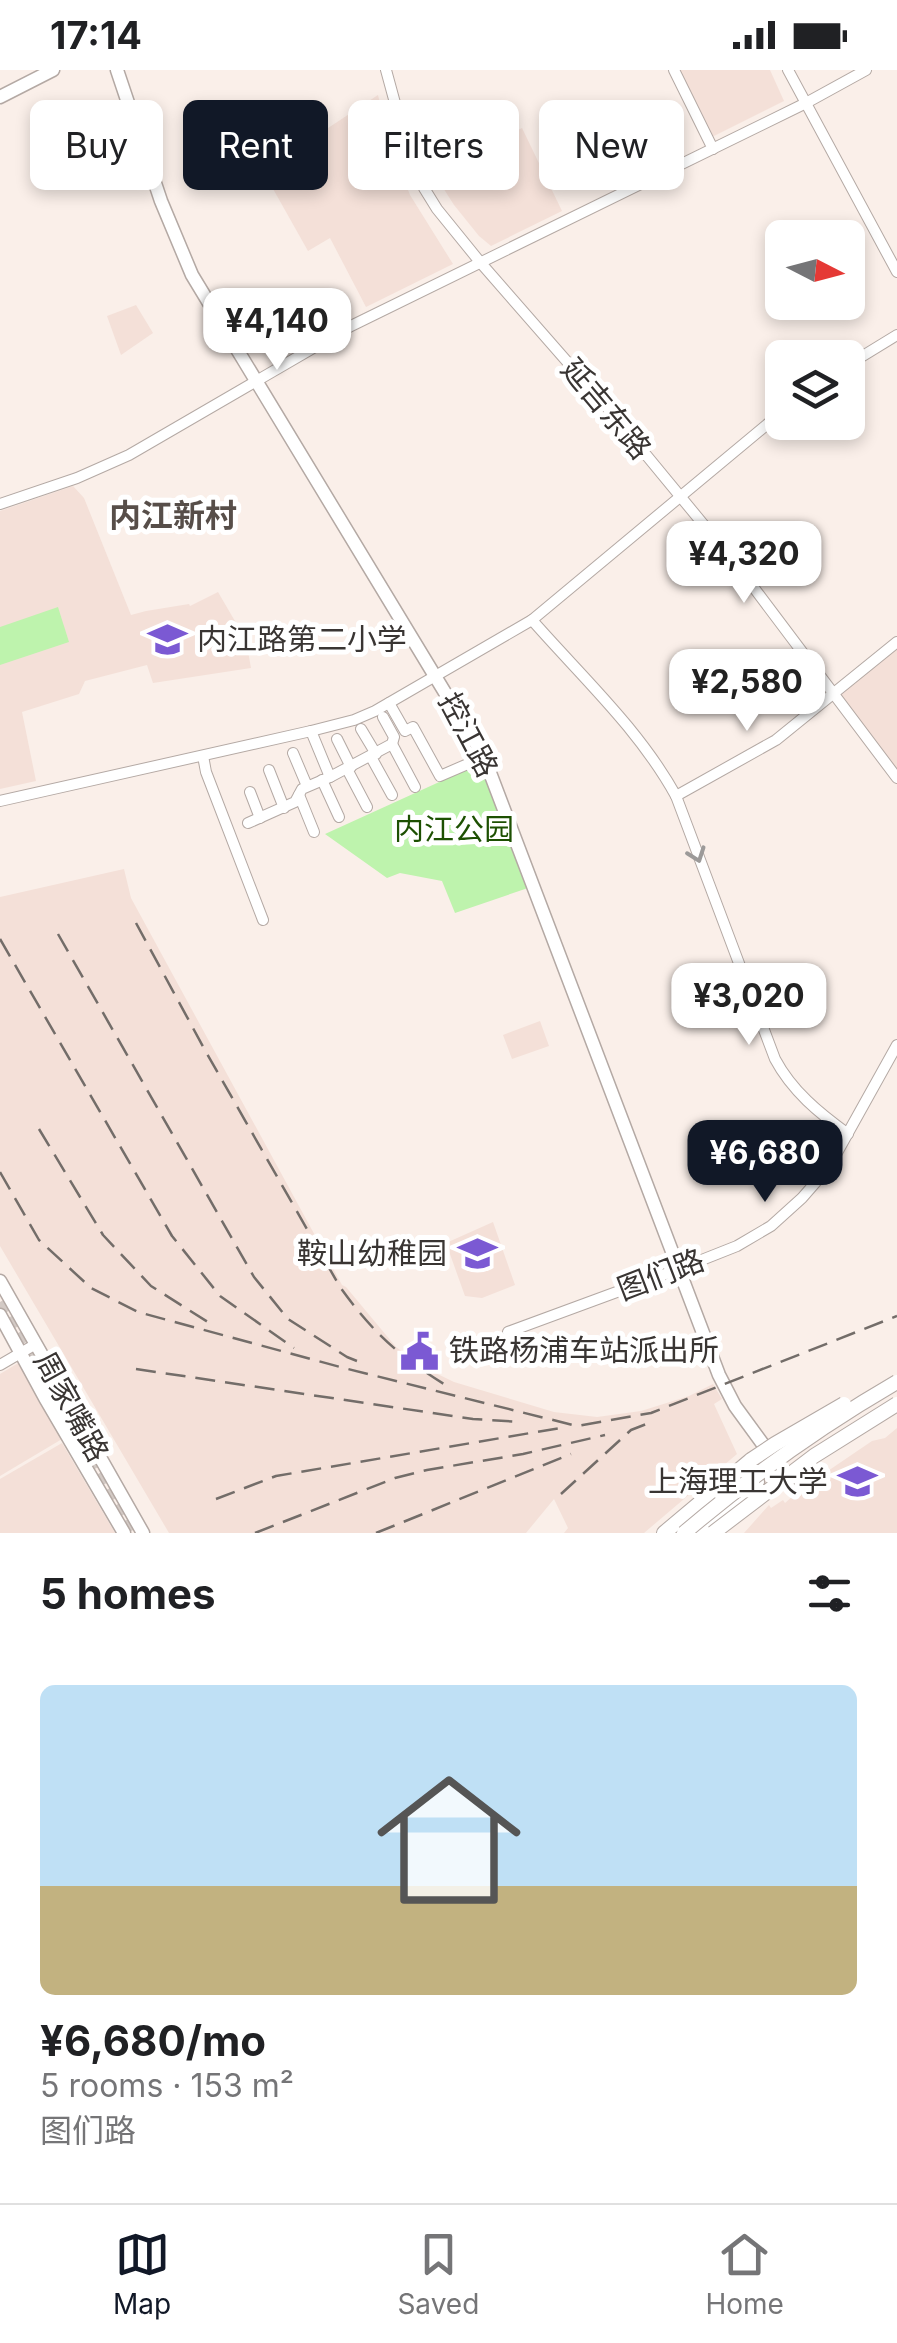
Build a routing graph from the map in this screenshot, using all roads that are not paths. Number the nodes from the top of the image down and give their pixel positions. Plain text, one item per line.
1 (38, 70) edge
2 (54, 70) edge
3 (117, 70) edge
4 (386, 70) edge
5 (674, 70) edge
6 (788, 70) edge
7 (866, 70) edge
8 (0, 88) edge
9 (0, 97) edge
10 (806, 104) junction
11 (713, 149) junction
12 (480, 262) junction
13 (897, 272) edge
14 (897, 335) edge
15 (865, 355) edge
16 (256, 380) junction
17 (765, 426) edge
18 (680, 498) junction
19 (0, 504) edge
20 (532, 620) junction
21 (897, 642) edge
22 (436, 676) junction
23 (834, 694) junction
24 (389, 703) junction
25 (382, 717) dead end
26 (361, 730) dead end
27 (311, 731) junction
28 (336, 739) dead end
29 (392, 744) junction
30 (293, 753) dead end
31 (203, 756) junction
32 (374, 756) junction
33 (484, 756) junction
34 (349, 768) junction
35 (269, 770) dead end
36 (326, 778) junction
37 (897, 778) edge
38 (416, 787) dead end
39 (303, 791) junction
40 (250, 792) dead end
41 (392, 794) dead end
42 (676, 796) junction
43 (0, 801) edge
44 (367, 807) dead end
45 (284, 808) junction
46 (339, 817) dead end
47 (260, 818) junction
48 (248, 823) dead end
49 (314, 832) dead end
50 (263, 920) dead end
51 (897, 1045) edge
52 (848, 1134) junction
53 (679, 1269) junction
54 (0, 1281) edge
55 (0, 1292) edge
56 (0, 1315) edge
57 (508, 1332) dead end
58 (30, 1339) junction
59 (21, 1352) junction
60 (0, 1365) edge
61 (897, 1382) edge
62 (861, 1397) junction
63 (897, 1404) edge
64 (882, 1419) junction
65 (864, 1420) junction
66 (781, 1468) junction
67 (691, 1530) edge
68 (124, 1533) edge
69 (143, 1533) edge
70 (664, 1533) edge
71 (676, 1533) edge
72 (711, 1533) edge
73 (722, 1533) edge

1 - 8 main road
2 - 9 main road
3 - 16 main road, 控江路
4 - 12 street, 延吉东路
5 - 11 street
6 - 10 street
7 - 10 street
10 - 11 street
10 - 13 street
11 - 12 street
12 - 16 street
12 - 18 street, 延吉东路
14 - 15 street
16 - 19 street
16 - 22 main road, 控江路
17 - 18 street
18 - 20 street
18 - 23 street, 延吉东路
20 - 22 street
20 - 42 street
21 - 23 street
22 - 24 street
22 - 33 main road, 控江路
23 - 37 street, 延吉东路
23 - 42 street
24 - 27 street
24 - 33 street
25 - 29 street
26 - 32 street
27 - 31 street
27 - 36 street
28 - 34 street
29 - 32 street
29 - 38 street
30 - 39 street
31 - 43 street
31 - 50 street
32 - 34 street
32 - 41 street
33 - 53 main road, 控江路
34 - 36 street
34 - 44 street
35 - 45 street
36 - 39 street
36 - 46 street
39 - 45 street
39 - 49 street
40 - 47 street
42 -> 52 street
45 - 47 street
47 - 48 street
51 - 52 street, 图们路
52 - 53 street, 图们路
53 - 57 street, 图们路
53 - 66 main road, 控江路
54 - 58 main road, 周家嘴路
55 - 58 main road
56 - 59 main road, 周家嘴路
58 - 59 street
58 - 69 main road, 周家嘴路
59 - 60 street
59 - 68 main road, 周家嘴路
61 - 62 highway, bridge
61 - 66 main road
61 - 67 highway, bridge
62 - 66 main road
62 - 70 highway, bridge
63 - 64 main road
63 - 65 main road
63 - 72 highway, bridge
64 - 65 main road
64 - 66 main road
65 - 66 main road
66 - 67 main road
66 - 72 main road
66 - 73 main road
67 - 71 main road

